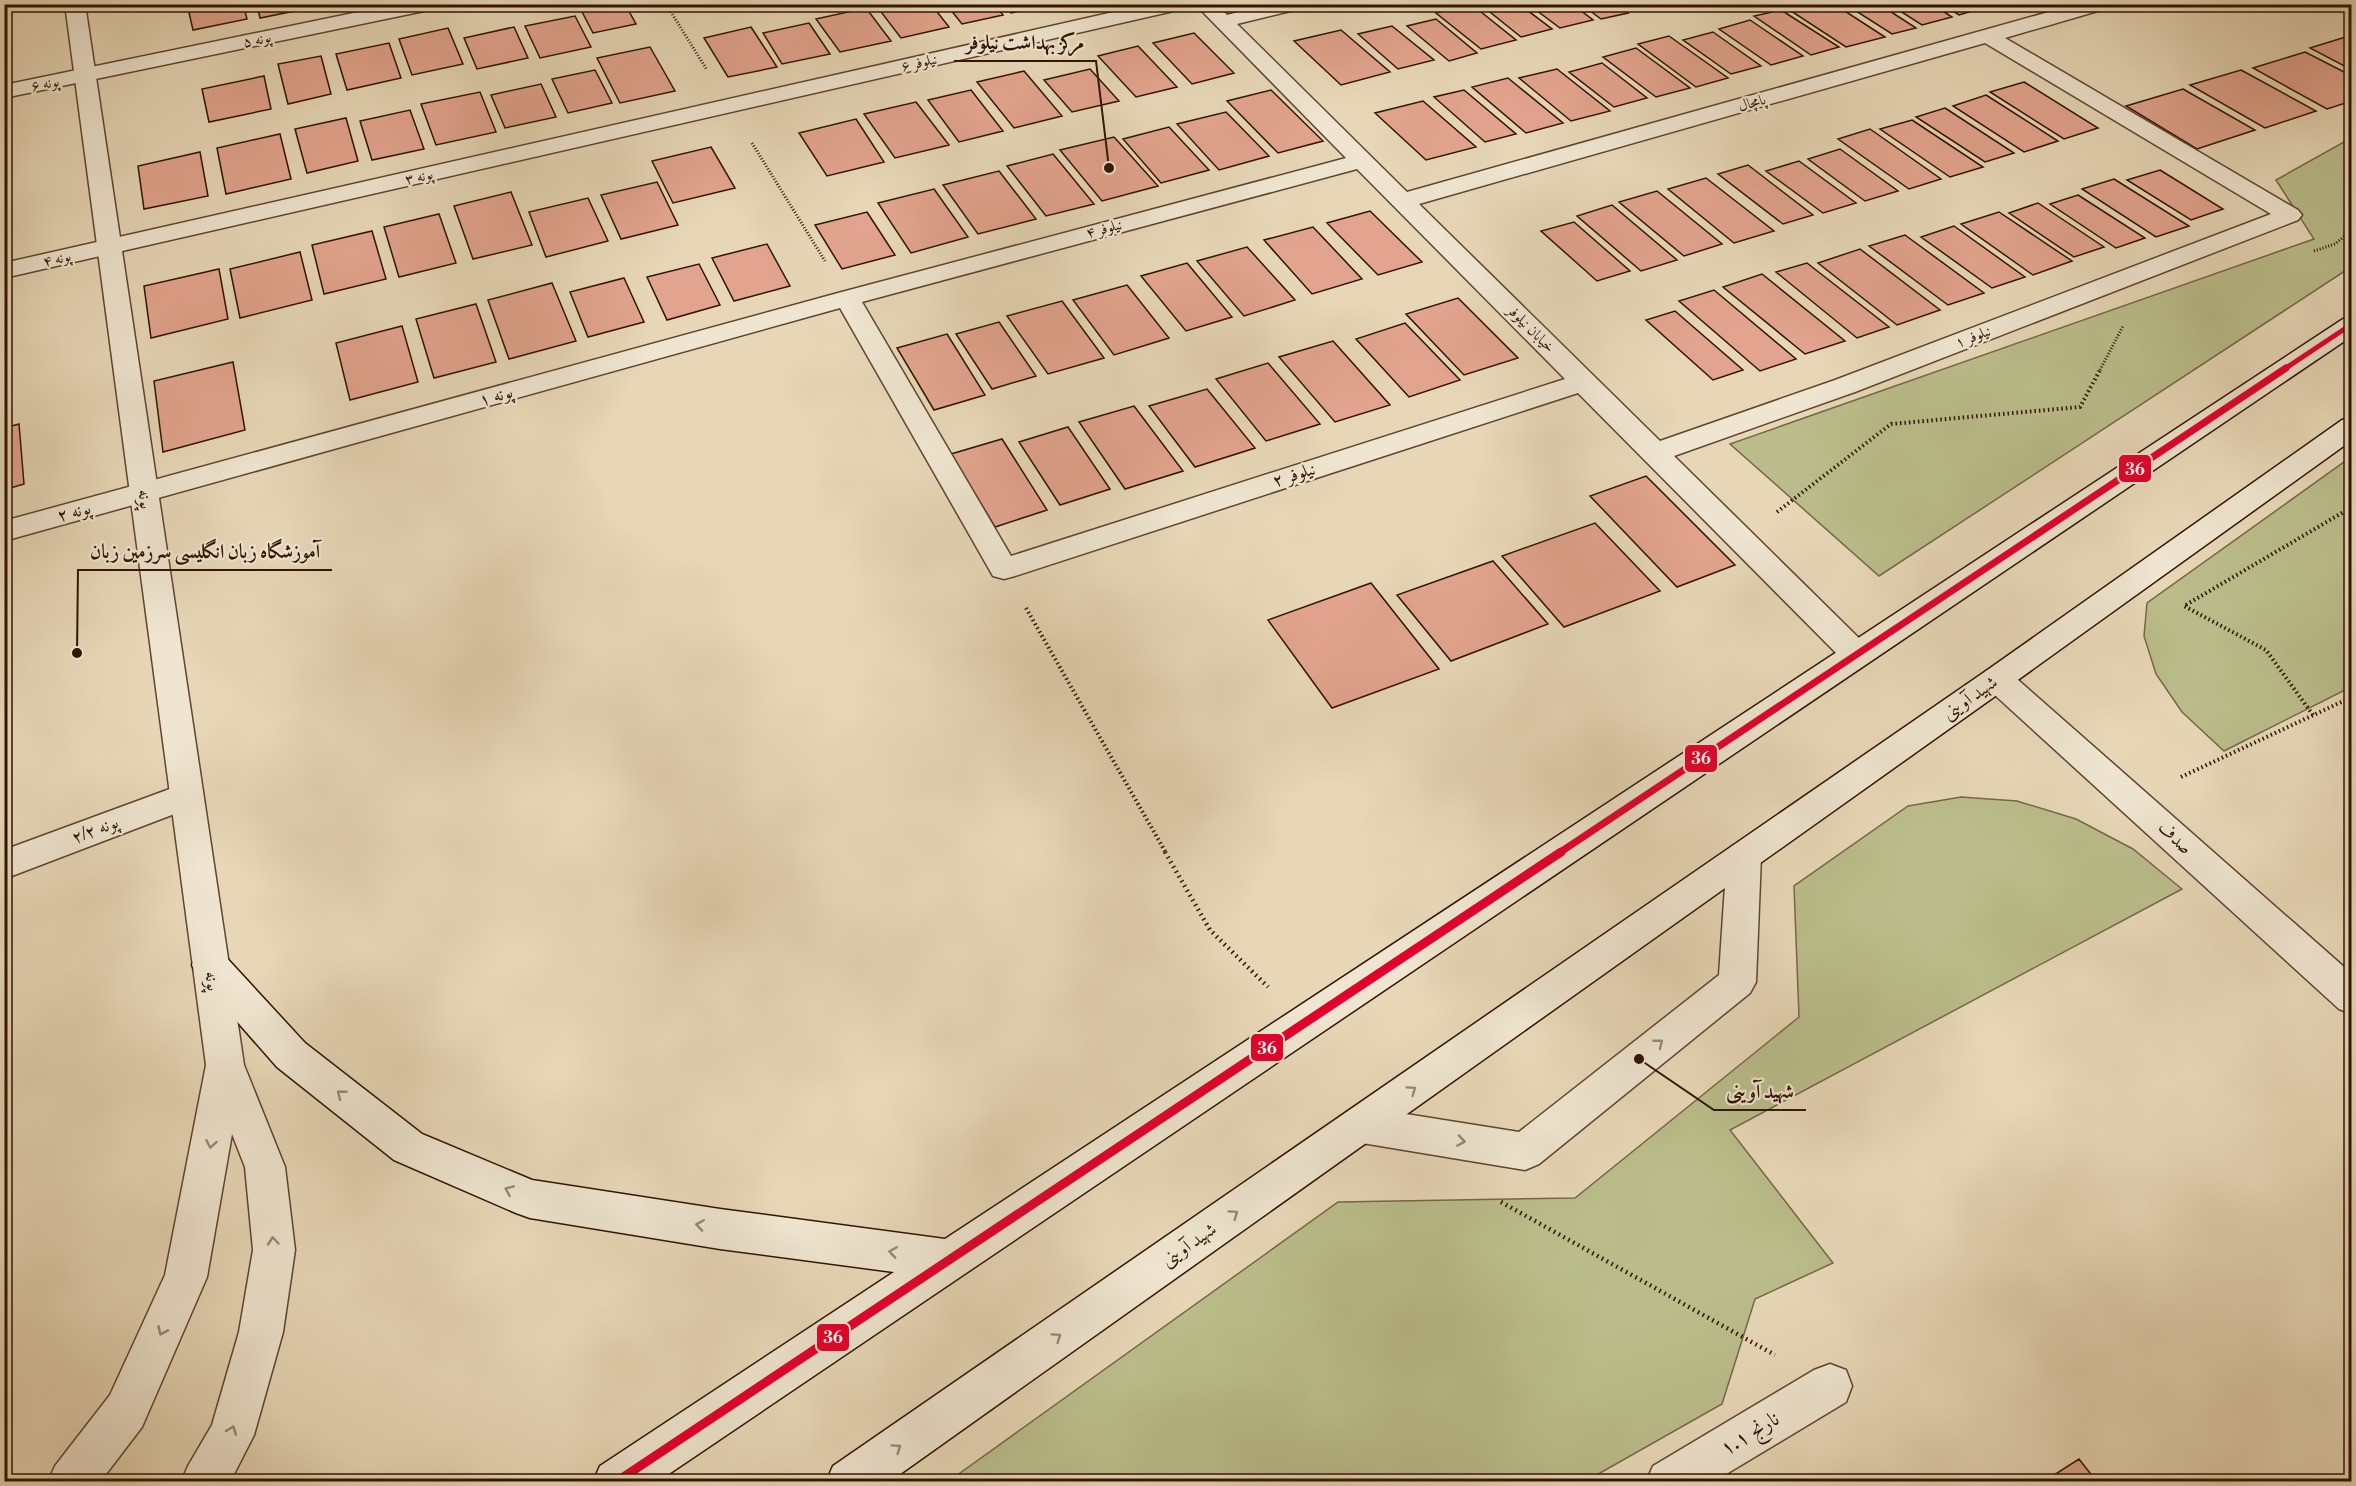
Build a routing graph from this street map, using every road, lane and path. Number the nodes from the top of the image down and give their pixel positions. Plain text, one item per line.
1 (75, 4) edge
2 (429, 4) edge
3 (666, 4) edge
4 (1178, 4) edge
5 (1296, 4) edge
6 (2100, 4) edge
7 (1213, 13) edge
8 (1989, 37) junction
9 (85, 76) junction
10 (4, 92) edge
11 (730, 106) junction
12 (1361, 160) junction
13 (1402, 201) junction
14 (2352, 230) edge
15 (2352, 235) edge
16 (2336, 244) junction
17 (109, 248) junction
18 (2314, 251) dead end
19 (4, 271) edge
20 (847, 298) junction
21 (2352, 324) edge
22 (2123, 326) dead end
23 (1584, 382) junction
24 (2352, 426) edge
25 (1654, 453) junction
26 (144, 494) junction
27 (2352, 507) edge
28 (4, 531) edge
29 (1741, 540) junction
30 (1004, 569) junction
31 (1856, 654) junction
32 (1997, 679) junction
33 (2352, 697) edge
34 (2313, 715) junction
35 (186, 796) junction
36 (2132, 800) junction
37 (1744, 856) junction
38 (4, 865) edge
39 (210, 965) junction
40 (2352, 998) edge
41 (1305, 1023) junction
42 (225, 1065) junction
43 (1362, 1125) junction
44 (1497, 1200) dead end
45 (951, 1260) junction
46 (1830, 1386) joint
47 (71, 1482) edge
48 (204, 1482) edge
49 (616, 1482) edge
50 (849, 1482) edge
51 (1669, 1482) edge

1 - 9 street, پونه
2 - 9 street, پونه ۵
3 - 11 path
4 - 11 street, نیلوفر ۶
5 - 7 street
6 - 8 street, پامچال
7 - 12 street, خیابان نیلوفر
8 - 13 street, پامچال
8 - 25 street, نیلوفر ۱
9 - 10 street, پونه ۶
9 - 17 street, پونه
11 - 17 street, پونه ۳
11 - 20 path
12 - 13 street, خیابان نیلوفر
12 - 20 street, نیلوفر ۴
13 - 23 street, خیابان نیلوفر
14 - 16 path
15 - 16 path
16 - 18 path
17 - 19 street, پونه ۴
17 - 26 street, پونه
20 - 26 street, پونه ۱
20 - 30 street
21 - 31 street
22 - 29 path
23 - 25 street, خیابان نیلوفر
23 - 30 street, نیلوفر ۲
24 - 32 street, شهید آوینی
25 - 29 street, خیابان نیلوفر
26 - 28 street, پونه ۲
26 - 35 street, پونه
27 - 34 path
29 - 31 street, خیابان نیلوفر
30 - 41 path
31 - 41 street
32 - 36 street, صدف
32 - 37 street, شهید آوینی
33 - 34 path
34 - 36 path
35 - 38 street, پونه ۲/۲
35 - 39 street, پونه
36 - 40 street, صدف
43 -> 37 street, شهید آوینی
43 -> 37 street
39 - 42 street, پونه
45 -> 39 street
41 - 45 street
42 -> 47 street
48 -> 42 street
50 -> 43 street, شهید آوینی
44 - 46 path
45 - 49 street
46 - 51 street, نارنج ۱.۱

